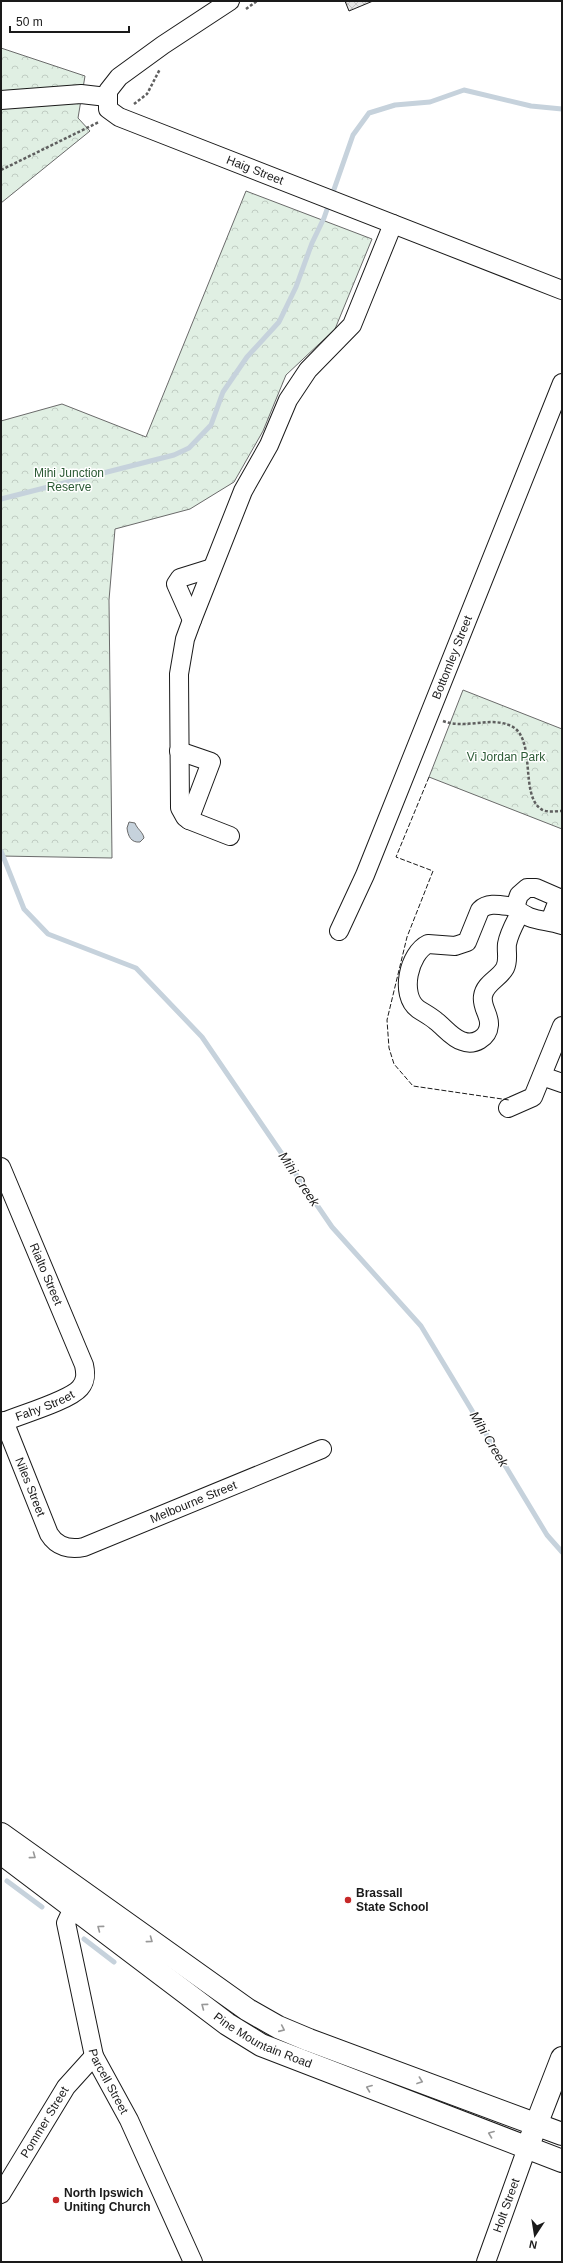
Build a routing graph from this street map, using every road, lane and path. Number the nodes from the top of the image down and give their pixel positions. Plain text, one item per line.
1 (257, 1) edge
2 (237, 5) edge
3 (166, 64) dead end
4 (107, 97) junction
5 (1, 100) edge
6 (129, 107) dead end
7 (100, 122) dead end
8 (1, 170) edge
9 (393, 224) junction
10 (562, 290) edge
11 (562, 384) edge
12 (212, 568) junction
13 (192, 620) junction
14 (428, 714) junction
15 (179, 751) junction
16 (562, 811) edge
17 (190, 820) junction
18 (230, 836) dead end
19 (560, 899) edge
20 (517, 910) junction
21 (556, 923) edge
22 (339, 931) dead end
23 (562, 1026) edge
24 (542, 1076) junction
25 (562, 1084) edge
26 (508, 1108) dead end
27 (1, 1167) edge
28 (84, 1382) joint
29 (2, 1422) edge
30 (322, 1450) dead end
31 (64, 1547) joint
32 (1, 1834) edge
33 (1, 1853) edge
34 (79, 1901) junction
35 (94, 2056) junction
36 (562, 2058) edge
37 (536, 2125) junction
38 (562, 2134) edge
39 (527, 2148) junction
40 (562, 2161) edge
41 (1, 2194) edge
42 (193, 2262) edge
43 (486, 2262) edge

1 - 2 path
2 - 4 street
3 - 6 path
4 - 5 street
4 - 9 street, Haig Street
7 - 8 path
9 - 10 street, Haig Street
9 - 12 street
11 - 14 street, Bottomley Street
12 - 13 street
12 - 13 street
13 - 15 street
14 - 16 path
14 - 22 street, Bottomley Street
15 - 17 street
15 - 17 street
17 - 18 street
19 - 20 street
19 - 21 street
20 - 20 street
20 - 21 street
23 - 24 street
24 - 25 street
24 - 26 street
27 - 28 street, Rialto Street
28 - 29 street, Fahy Street
29 - 31 street, Niles Street
30 - 31 street, Melbourne Street
32 -> 34 main road, Pine Mountain Road
33 - 34 main road, Pine Mountain Road
34 - 35 street, Parcell Street
34 -> 37 main road, Pine Mountain Road
39 -> 34 main road, Pine Mountain Road
35 - 41 street, Pommer Street
35 - 42 street, Parcell Street
36 - 37 main road
37 - 38 main road, Pine Mountain Road
37 - 39 main road
39 - 40 main road, Pine Mountain Road
39 - 43 street, Holt Street

